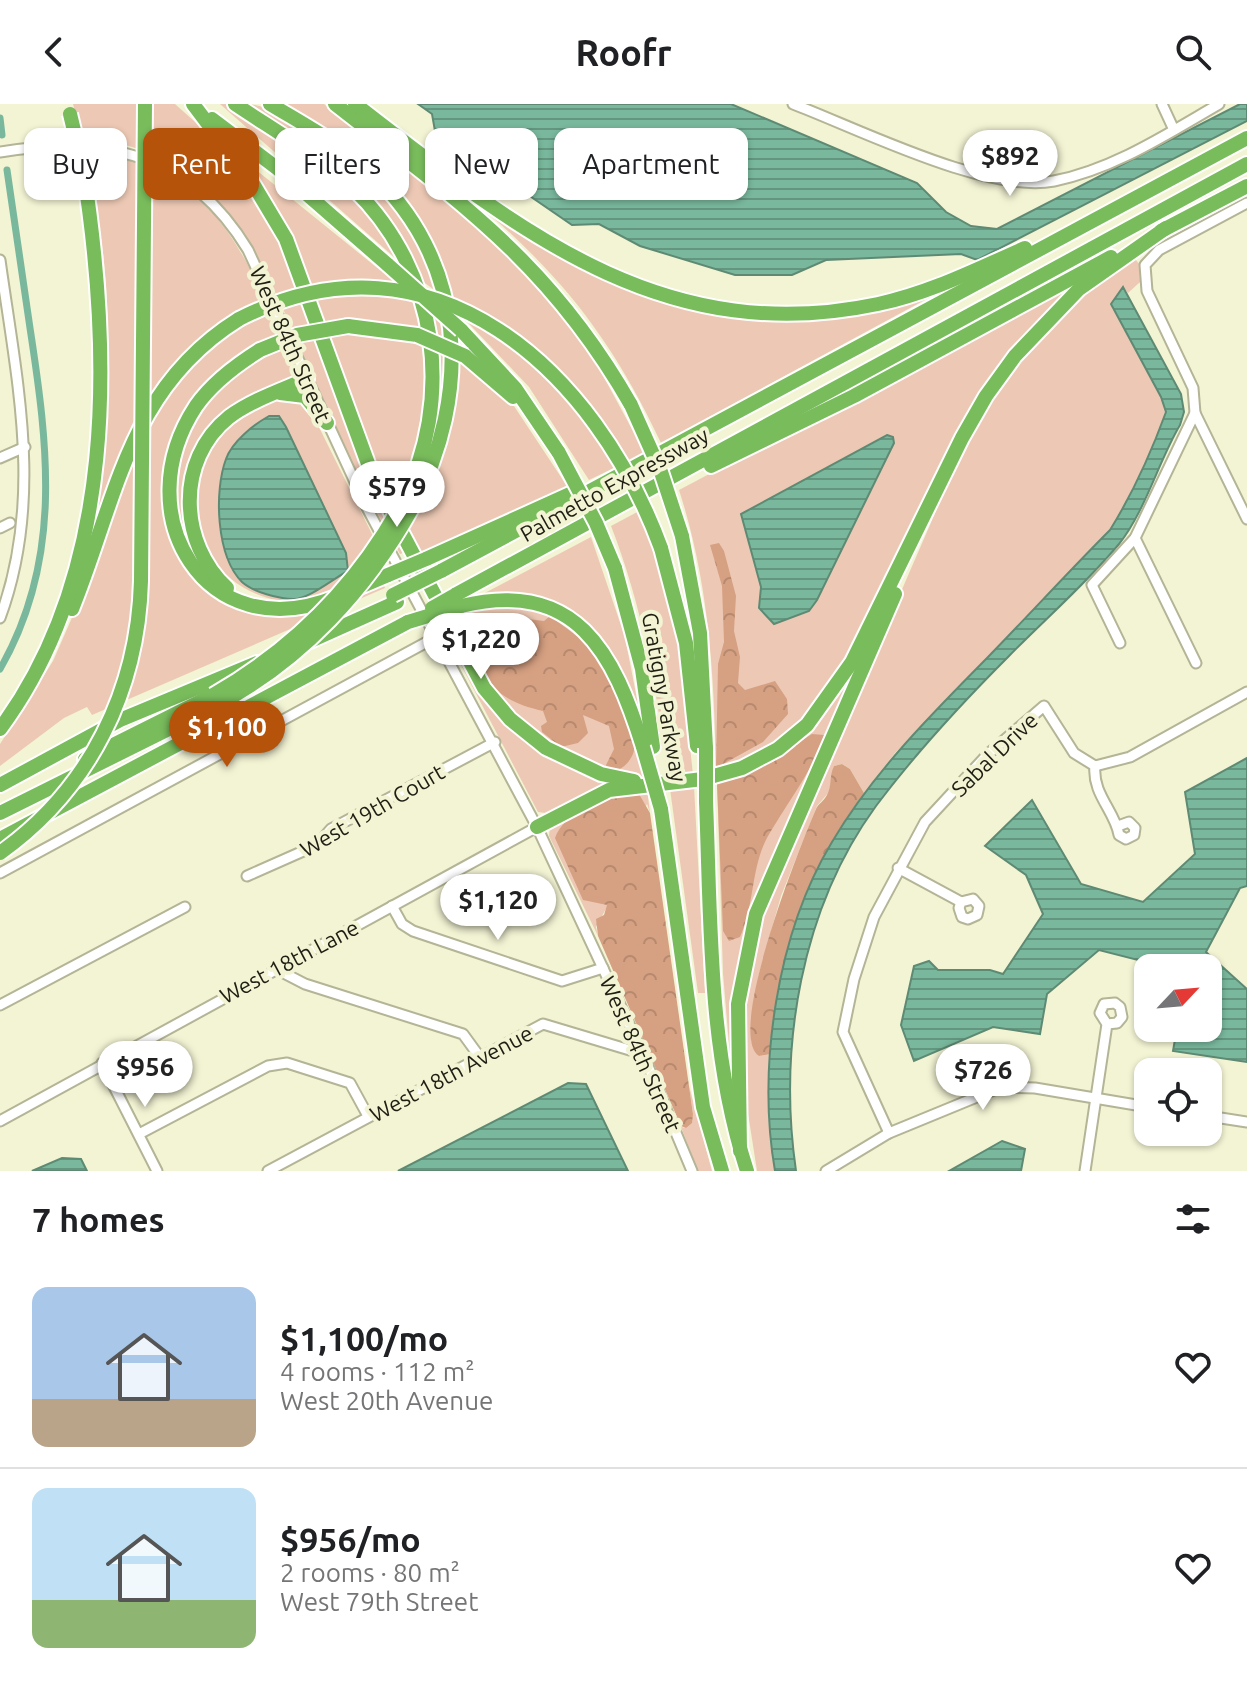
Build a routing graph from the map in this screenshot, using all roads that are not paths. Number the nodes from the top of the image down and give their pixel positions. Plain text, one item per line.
1 (145, 104) edge
2 (235, 104) edge
3 (270, 104) edge
4 (335, 104) edge
5 (355, 104) edge
6 (793, 104) edge
7 (1162, 104) edge
8 (1219, 104) edge
9 (196, 107) edge
10 (68, 109) edge
11 (1174, 130) junction
12 (1247, 138) edge
13 (1247, 147) edge
14 (0, 152) edge
15 (1247, 164) edge
16 (1247, 186) edge
17 (1247, 203) edge
18 (1166, 228) junction
19 (1071, 233) junction
20 (0, 260) edge
21 (11, 339) junction
22 (0, 343) edge
23 (307, 379) junction
24 (272, 395) junction
25 (1195, 413) junction
26 (537, 419) junction
27 (327, 423) junction
28 (25, 447) junction
29 (0, 458) edge
30 (636, 468) junction
31 (940, 484) junction
32 (407, 505) junction
33 (619, 506) junction
34 (1247, 519) edge
35 (1135, 538) junction
36 (443, 574) junction
37 (395, 598) junction
38 (458, 601) junction
39 (271, 609) junction
40 (0, 618) edge
41 (438, 636) junction
42 (1120, 643) dead end
43 (41, 662) junction
44 (1196, 663) dead end
45 (1247, 692) edge
46 (216, 700) junction
47 (0, 729) edge
48 (495, 742) junction
49 (648, 747) junction
50 (701, 749) junction
51 (1095, 766) junction
52 (0, 776) edge
53 (650, 783) junction
54 (0, 785) edge
55 (0, 803) edge
56 (0, 813) edge
57 (1118, 826) dead end
58 (537, 827) junction
59 (0, 839) edge
60 (0, 853) edge
61 (898, 868) junction
62 (0, 873) edge
63 (247, 876) dead end
64 (961, 902) dead end
65 (392, 906) junction
66 (185, 907) dead end
67 (274, 968) junction
68 (603, 968) junction
69 (0, 1005) edge
70 (1107, 1024) dead end
71 (643, 1054) junction
72 (479, 1056) junction
73 (102, 1063) junction
74 (1098, 1100) junction
75 (1134, 1105) edge
76 (368, 1116) junction
77 (1222, 1118) edge
78 (0, 1121) edge
79 (1247, 1122) edge
80 (889, 1133) junction
81 (139, 1134) junction
82 (740, 1151) junction
83 (157, 1171) edge
84 (268, 1171) edge
85 (692, 1171) edge
86 (722, 1171) edge
87 (747, 1171) edge
88 (826, 1171) edge
89 (1085, 1171) edge

1 - 60 highway, bridge
2 - 32 highway
3 - 32 highway
4 - 50 highway, Gratigny Parkway, bridge
5 - 19 highway
6 - 11 street
7 - 11 street
8 - 11 street
9 - 26 highway, Gratigny Parkway, bridge
9 - 53 highway
10 - 43 highway, bridge
12 - 19 highway, Palmetto Expressway
13 - 36 highway
14 - 23 street, West 84th Street
15 - 33 highway, Palmetto Expressway
16 - 18 highway
17 - 25 street
18 - 31 highway
18 - 33 highway
19 - 30 highway, Palmetto Expressway
20 - 21 street
21 - 22 street
21 - 28 street
23 - 24 highway
23 - 27 street, West 84th Street
24 - 27 highway
24 - 39 highway
25 - 34 street
25 - 35 street
26 - 39 highway, bridge
26 - 49 highway, Gratigny Parkway, bridge
27 - 41 street, West 84th Street
28 - 29 street
28 - 40 street
30 - 36 highway, Palmetto Expressway
30 - 39 highway, bridge
31 - 53 highway
31 - 82 highway
32 - 46 highway, bridge
33 - 38 highway, Palmetto Expressway
35 - 42 street
35 - 44 street
36 - 37 highway, Palmetto Expressway, bridge
37 - 52 highway, Palmetto Expressway
37 - 54 highway
38 - 49 highway
38 - 59 highway, bridge
41 - 48 street, West 84th Street
41 - 62 street
43 - 47 highway
43 - 50 highway, bridge
45 - 51 street
46 - 55 highway
46 - 56 highway
48 - 58 street, West 84th Street
48 - 63 street, West 19th Court
49 - 86 highway, Gratigny Parkway, bridge
50 - 82 highway, Gratigny Parkway, bridge
51 - 57 street
51 - 61 street, Sabal Drive
53 - 58 highway
58 - 65 street, West 18th Lane
58 - 68 street, West 84th Street
61 - 64 street
61 - 80 street, Sabal Drive
65 - 67 street, West 18th Lane
65 - 68 street
66 - 69 street
67 - 72 street
67 - 73 street, West 18th Lane
68 - 71 street, West 84th Street
70 - 74 street
71 - 72 street, West 18th Avenue
71 - 85 street, West 84th Street
72 - 76 street, West 18th Avenue
73 - 78 street, West 18th Lane
73 - 81 street
74 - 75 street
74 - 80 street
74 - 89 street
76 - 81 street
76 - 84 street, West 18th Avenue
77 - 79 street
80 - 88 street
81 - 83 street
82 - 87 highway, Gratigny Parkway

